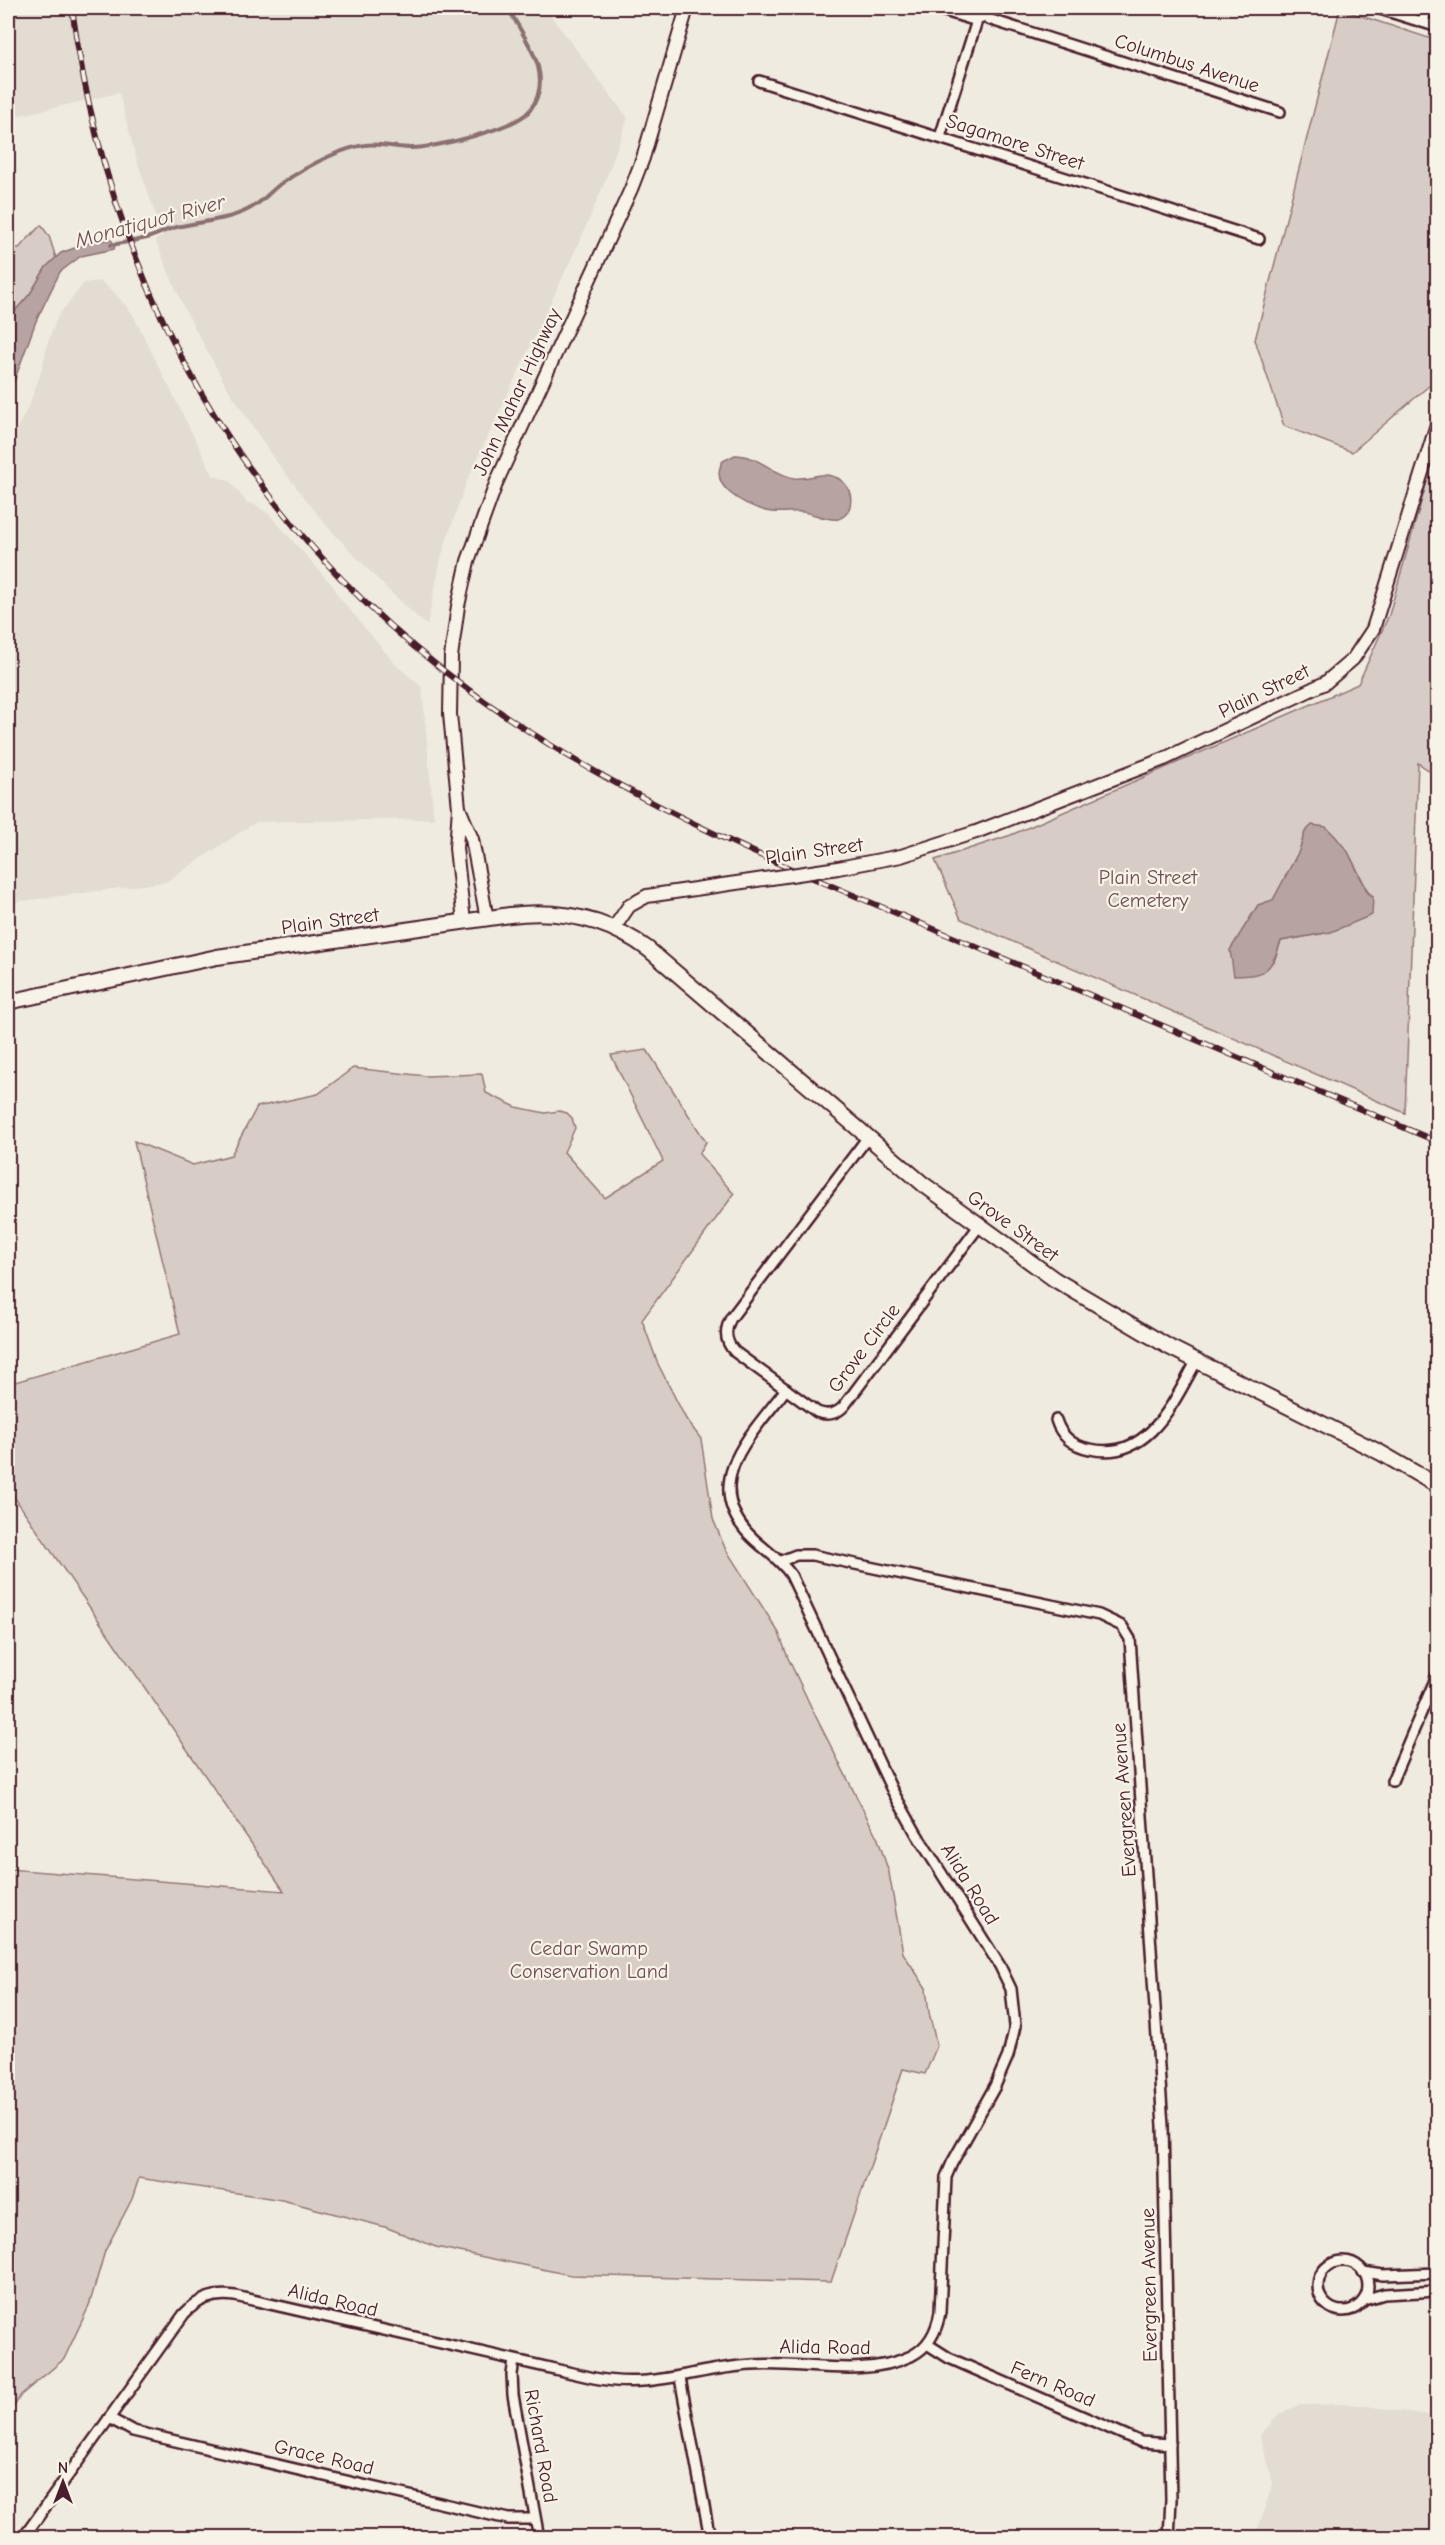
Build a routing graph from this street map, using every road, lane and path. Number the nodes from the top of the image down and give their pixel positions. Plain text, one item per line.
1 (687, 8) edge
2 (935, 8) edge
3 (1377, 8) edge
4 (1427, 8) edge
5 (979, 15) edge
6 (1423, 22) junction
7 (1437, 27) edge
8 (759, 81) dead end
9 (1280, 112) dead end
10 (940, 137) junction
11 (1259, 238) dead end
12 (1437, 421) edge
13 (459, 808) junction
14 (487, 919) junction
15 (465, 922) junction
16 (614, 928) junction
17 (8, 1002) edge
18 (868, 1137) junction
19 (979, 1226) junction
20 (1196, 1362) junction
21 (786, 1389) junction
22 (1056, 1420) dead end
23 (1437, 1486) edge
24 (781, 1561) junction
25 (1437, 1674) edge
26 (1392, 1780) dead end
27 (1363, 2271) junction
28 (1437, 2273) edge
29 (1437, 2291) edge
30 (1364, 2300) junction
31 (927, 2344) junction
32 (514, 2361) junction
33 (680, 2378) junction
34 (109, 2418) junction
35 (1170, 2444) junction
36 (535, 2519) junction
37 (23, 2538) edge
38 (539, 2538) edge
39 (710, 2538) edge
40 (1169, 2538) edge

1 - 13 street, John Mahar Highway
2 - 5 street, Columbus Avenue
3 - 6 street
4 - 6 street
5 - 9 street, Columbus Avenue
5 - 10 street
6 - 7 street
8 - 10 street, Sagamore Street
10 - 11 street, Sagamore Street
12 - 16 street, Plain Street, bridge
13 - 14 street, John Mahar Highway
13 - 15 street, John Mahar Highway
14 - 15 main road, Plain Street
14 - 16 main road, Plain Street
15 - 17 main road, Plain Street
16 - 18 main road, Grove Street
18 - 19 main road, Grove Street
18 - 21 street, Grove Circle
19 - 20 main road, Grove Street
19 - 21 street, Grove Circle
20 - 22 street
20 - 23 main road, Grove Street
21 - 24 street
24 - 31 street, Alida Road
24 - 35 street, Evergreen Avenue
25 - 26 street
27 - 28 street
27 - 30 street
27 - 30 street
29 - 30 street
31 - 33 street, Alida Road
31 - 35 street, Fern Road
32 - 33 street, Alida Road
32 - 34 street, Alida Road
32 - 36 street, Richard Road
33 - 39 street
34 - 36 street, Grace Road
34 - 37 street, Alida Road
35 - 40 street, Evergreen Avenue
36 - 38 street, Richard Road

